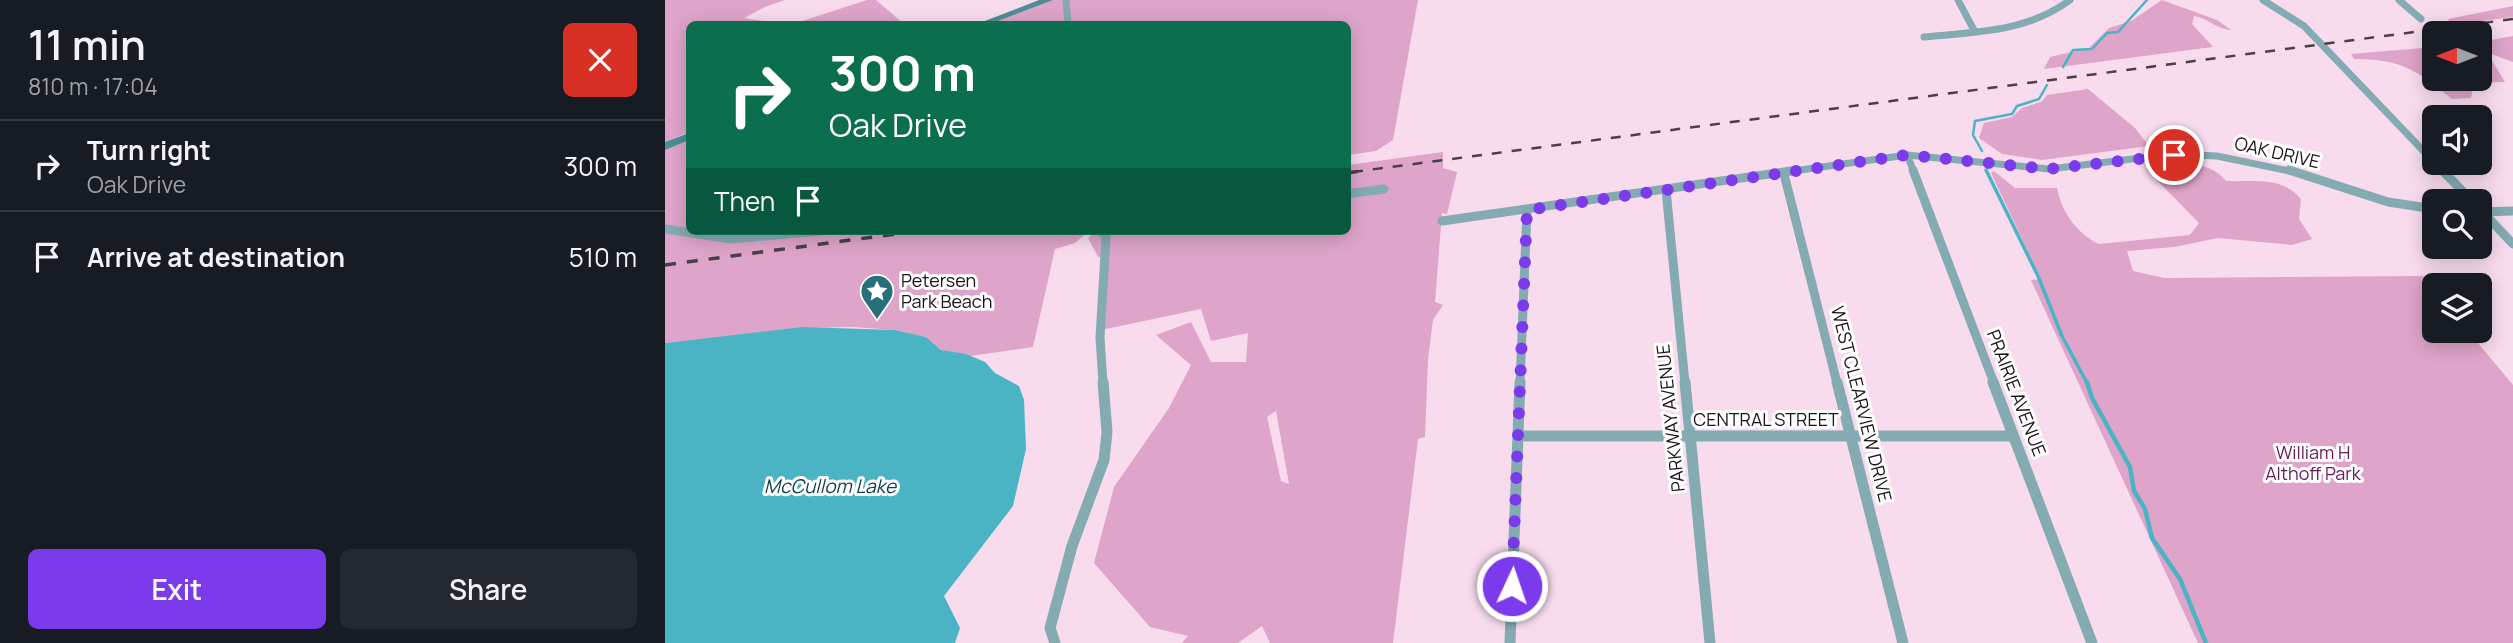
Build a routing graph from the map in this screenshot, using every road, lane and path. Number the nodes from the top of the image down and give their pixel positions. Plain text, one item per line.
1 (1048, 0) edge
2 (1066, 0) edge
3 (1958, 0) edge
4 (2070, 0) edge
5 (2263, 0) edge
6 (2399, 0) edge
7 (2421, 19) dead end
8 (990, 21) edge
9 (1068, 21) edge
10 (1975, 32) junction
11 (1924, 37) dead end
12 (686, 137) edge
13 (665, 146) edge
14 (2422, 149) edge
15 (1907, 155) junction
16 (1784, 174) junction
17 (2447, 175) edge
18 (1384, 189) dead end
19 (2461, 189) edge
20 (1665, 190) junction
21 (1351, 193) edge
22 (2422, 207) edge
23 (1527, 210) junction
24 (2492, 211) edge
25 (2513, 211) edge
26 (1442, 221) dead end
27 (2492, 222) edge
28 (665, 229) edge
29 (686, 232) edge
30 (705, 235) edge
31 (776, 235) edge
32 (1104, 235) edge
33 (2513, 244) edge
34 (1520, 436) junction
35 (2013, 436) junction
36 (1691, 438) junction
37 (1853, 438) junction
38 (1055, 643) edge
39 (1510, 643) edge
40 (1710, 643) edge
41 (1903, 643) edge
42 (2092, 643) edge

1 - 8 street
2 - 9 street
3 - 10 street
4 - 10 street
5 - 14 street
6 - 7 street
10 - 11 street
12 - 13 street
15 - 16 street, OAK DRIVE
15 - 22 street, OAK DRIVE
15 - 35 street, PRAIRIE AVENUE
16 - 20 street, OAK DRIVE
16 - 37 street, WEST CLEARVIEW DRIVE
17 - 19 street
18 - 21 street
20 - 23 street, OAK DRIVE
20 - 36 street, PARKWAY AVENUE
23 - 26 street, OAK DRIVE
23 - 34 street
24 - 25 street
27 - 33 street
28 - 29 street
30 - 31 street
32 - 38 street
34 - 36 street, CENTRAL STREET
34 - 39 street
35 - 37 street, CENTRAL STREET
35 - 42 street, PRAIRIE AVENUE
36 - 37 street, CENTRAL STREET
36 - 40 street, PARKWAY AVENUE
37 - 41 street, WEST CLEARVIEW DRIVE

